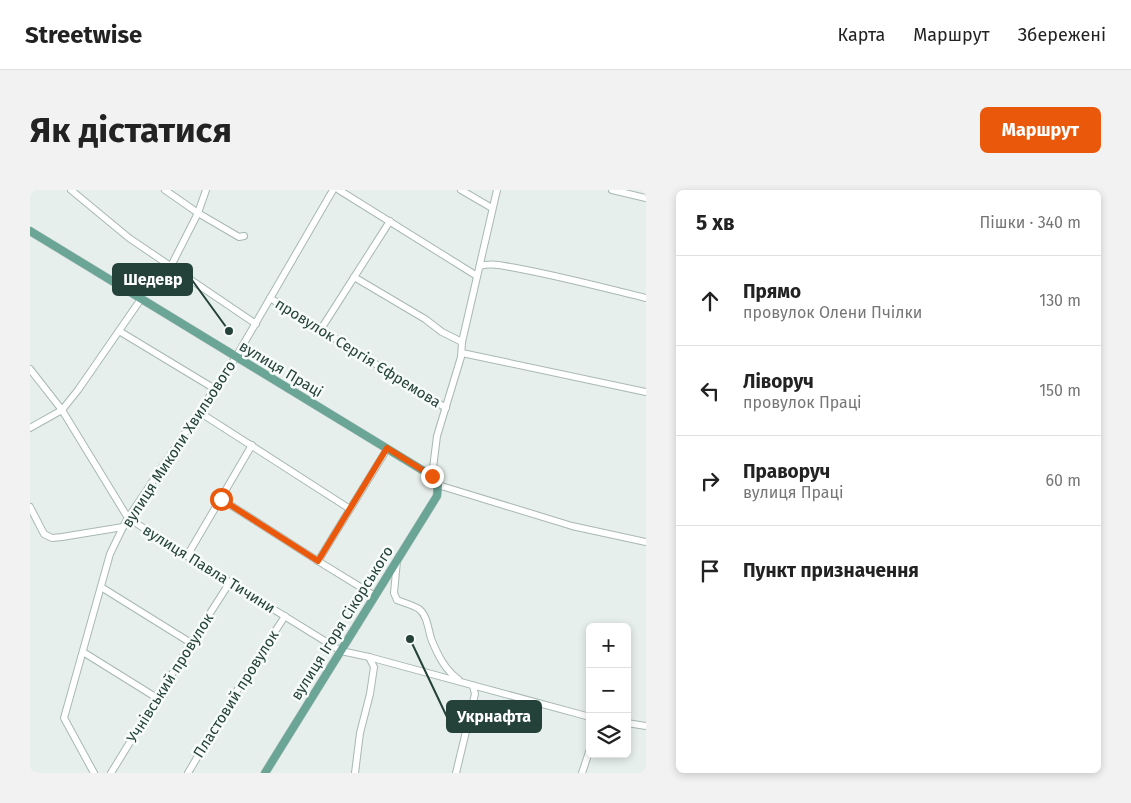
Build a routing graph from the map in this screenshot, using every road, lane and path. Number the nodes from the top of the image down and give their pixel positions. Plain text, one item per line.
1 (71, 190) edge
2 (165, 190) edge
3 (206, 190) edge
4 (333, 190) edge
5 (339, 190) edge
6 (460, 190) edge
7 (497, 190) edge
8 (612, 190) edge
9 (646, 198) edge
10 (492, 208) junction
11 (198, 213) junction
12 (390, 222) junction
13 (30, 231) edge
14 (244, 236) dead end
15 (171, 266) junction
16 (480, 266) junction
17 (477, 276) junction
18 (354, 277) junction
19 (270, 298) junction
20 (646, 298) edge
21 (141, 300) junction
22 (256, 324) junction
23 (321, 329) junction
24 (120, 331) junction
25 (462, 342) junction
26 (462, 353) junction
27 (236, 358) junction
28 (30, 369) edge
29 (215, 389) junction
30 (646, 392) edge
31 (446, 408) junction
32 (62, 410) junction
33 (200, 412) junction
34 (30, 428) edge
35 (252, 445) junction
36 (387, 448) junction
37 (432, 476) junction
38 (438, 485) junction
39 (221, 499) junction
40 (30, 507) edge
41 (350, 509) junction
42 (128, 518) junction
43 (124, 527) junction
44 (646, 542) edge
45 (187, 556) junction
46 (397, 560) junction
47 (318, 561) junction
48 (230, 582) junction
49 (101, 587) junction
50 (375, 596) junction
51 (285, 616) junction
52 (191, 643) junction
53 (341, 650) junction
54 (82, 652) junction
55 (369, 657) junction
56 (463, 683) junction
57 (473, 686) junction
58 (157, 698) junction
59 (586, 715) edge
60 (631, 724) edge
61 (646, 726) edge
62 (587, 758) edge
63 (94, 773) edge
64 (111, 773) edge
65 (188, 773) edge
66 (265, 773) edge
67 (355, 773) edge
68 (456, 773) edge
69 (582, 773) edge

1 - 15 street
2 - 11 street
3 - 11 street
4 - 19 street, вулиця Миколи Хвильового
5 - 12 street
6 - 10 street
7 - 10 street
8 - 9 street
10 - 16 street
11 - 14 street
11 - 15 street
12 - 17 street
12 - 18 street
13 - 21 main road, вулиця Праці
15 - 22 street
16 - 17 street
16 - 20 street
17 - 25 street
18 - 23 street
18 - 25 street
19 - 22 street, вулиця Миколи Хвильового
19 - 23 street, провулок Сергія Єфремова
21 - 24 street
21 - 27 main road, вулиця Праці
22 - 27 street, вулиця Миколи Хвильового
23 - 31 street, провулок Сергія Єфремова
24 - 29 street
24 - 32 street
25 - 26 street
26 - 30 street
26 - 31 street
27 - 29 street, вулиця Миколи Хвильового
27 - 36 main road, вулиця Праці
28 - 32 street, вулиця Павла Тичини
29 - 33 street, вулиця Миколи Хвильового
31 - 37 street
32 - 34 street
32 - 42 street, вулиця Павла Тичини
33 - 35 street
33 - 42 street, вулиця Миколи Хвильового
35 - 39 street
35 - 41 street
36 - 37 main road, вулиця Праці
36 - 41 street
37 - 38 main road, вулиця Праці
38 - 44 street
38 - 46 main road, вулиця Ігоря Сікорського
39 - 45 street
39 - 47 street
40 - 43 street
41 - 47 street
42 - 43 street, вулиця Миколи Хвильового
42 - 45 street, вулиця Павла Тичини
43 - 49 street, вулиця Миколи Хвильового
45 - 48 street, вулиця Павла Тичини
46 - 50 main road, вулиця Ігоря Сікорського
46 - 56 street
47 - 50 street
48 - 51 street, вулиця Павла Тичини
48 - 52 street, Учнівський провулок
49 - 52 street
49 - 54 street, вулиця Миколи Хвильового
50 - 53 main road, вулиця Ігоря Сікорського
51 - 53 street, вулиця Павла Тичини
51 - 65 street, Пластовий провулок
52 - 58 street, Учнівський провулок
53 - 55 street, вулиця Павла Тичини
53 - 66 main road, вулиця Ігоря Сікорського
54 - 58 street
54 - 63 street, вулиця Миколи Хвильового
55 - 56 street, вулиця Павла Тичини
55 - 67 street
56 - 57 street, вулиця Павла Тичини
57 - 59 street, вулиця Павла Тичини
57 - 68 street
58 - 64 street, Учнівський провулок
60 - 61 street
62 - 69 street

